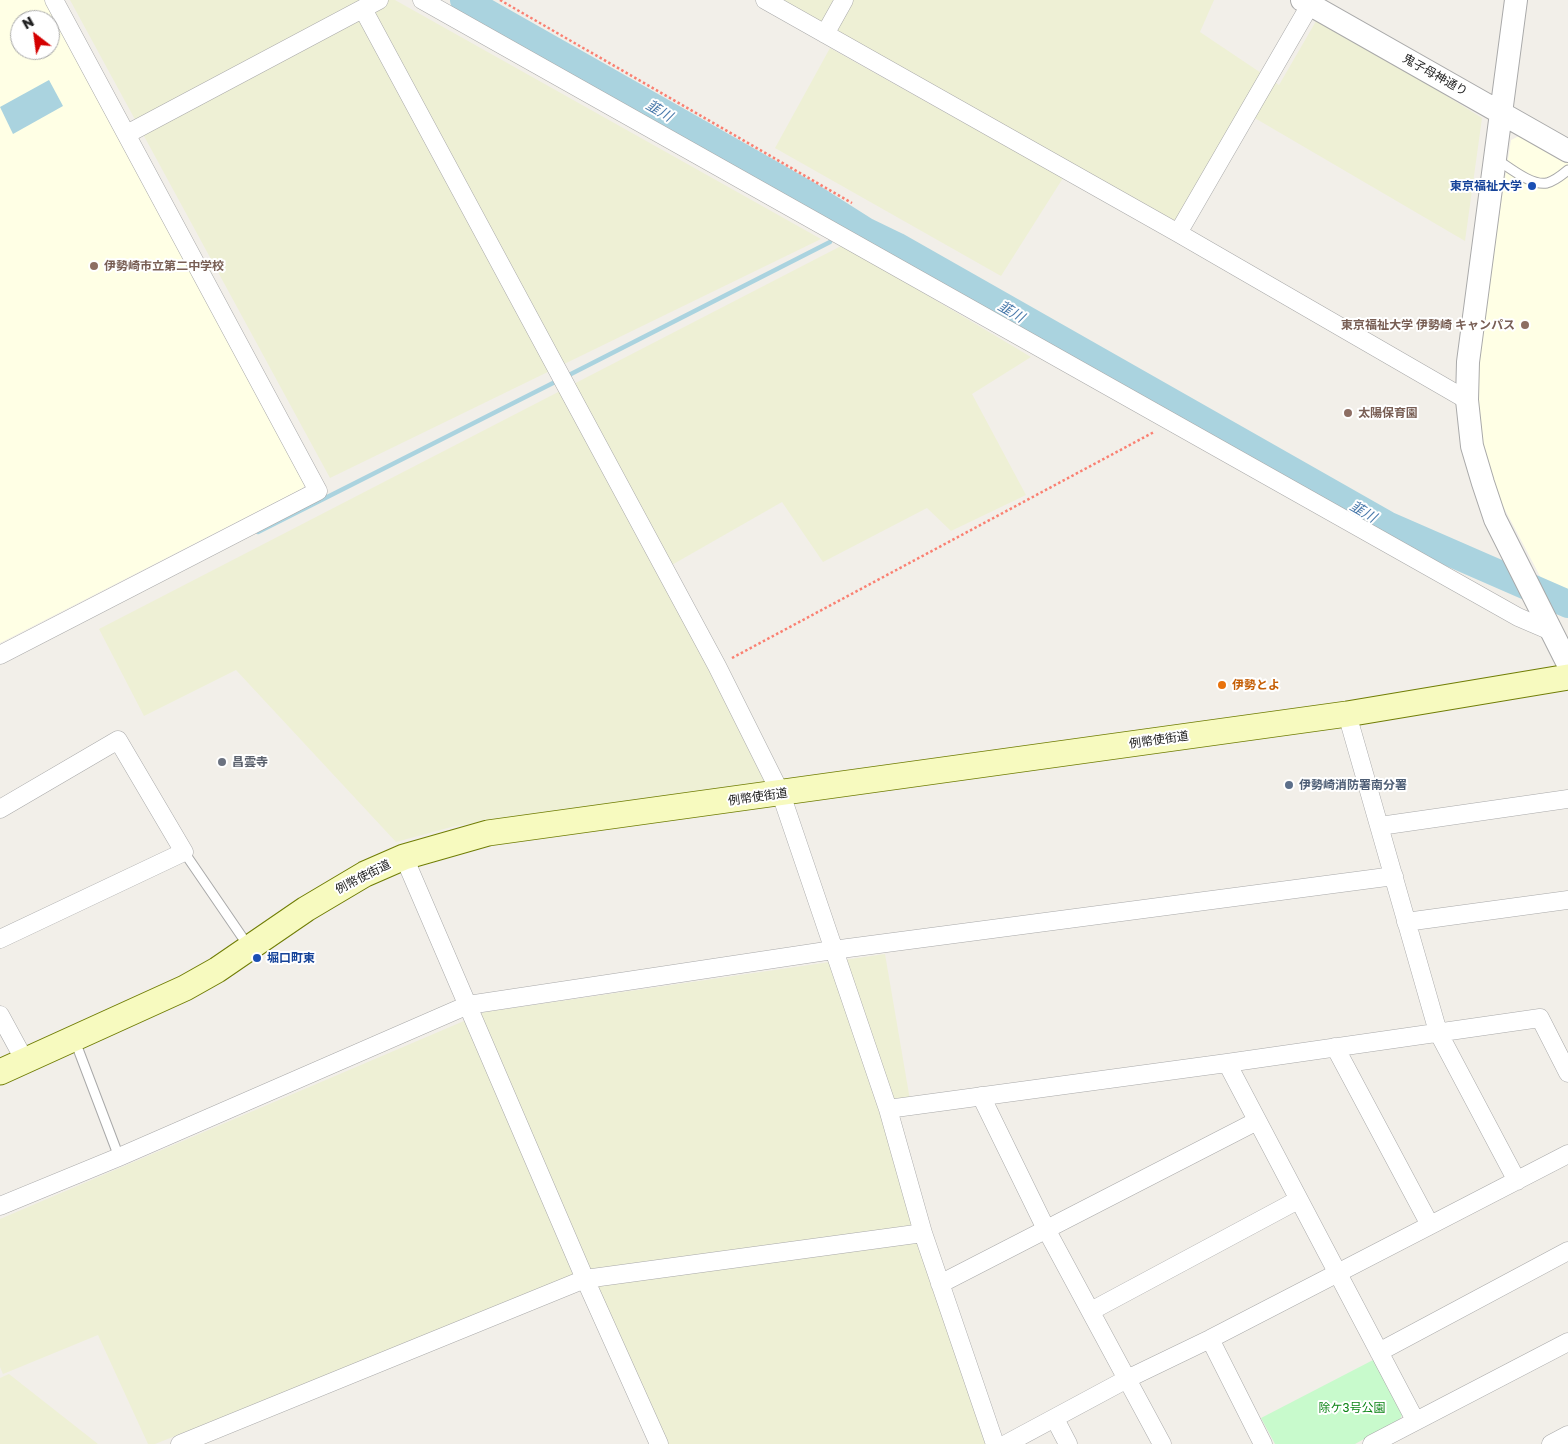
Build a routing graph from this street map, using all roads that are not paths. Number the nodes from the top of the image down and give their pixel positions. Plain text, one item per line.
1 (54, 0) edge
2 (379, 0) edge
3 (422, 0) edge
4 (765, 0) edge
5 (844, 0) edge
6 (1516, 0) edge
7 (1306, 2) edge
8 (363, 9) junction
9 (825, 34) junction
10 (1502, 113) junction
11 (127, 134) junction
12 (1568, 151) edge
13 (1496, 159) junction
14 (1568, 170) edge
15 (1178, 233) junction
16 (1467, 400) junction
17 (1553, 632) junction
18 (0, 655) edge
19 (1568, 664) edge
20 (1568, 677) edge
21 (1348, 714) junction
22 (781, 794) junction
23 (1568, 799) edge
24 (0, 809) edge
25 (1380, 826) junction
26 (184, 852) junction
27 (404, 856) junction
28 (1394, 876) junction
29 (1568, 900) edge
30 (1406, 922) junction
31 (0, 939) edge
32 (250, 948) junction
33 (833, 950) junction
34 (468, 1005) junction
35 (0, 1014) edge
36 (1438, 1032) junction
37 (74, 1038) junction
38 (1335, 1047) junction
39 (25, 1061) junction
40 (1227, 1063) junction
41 (0, 1072) edge
42 (1568, 1073) edge
43 (980, 1096) junction
44 (888, 1109) junction
45 (1257, 1121) junction
46 (1568, 1154) edge
47 (120, 1157) junction
48 (1517, 1181) junction
49 (1298, 1200) junction
50 (0, 1206) edge
51 (1430, 1225) junction
52 (1046, 1229) junction
53 (924, 1233) junction
54 (1568, 1251) edge
55 (1336, 1273) junction
56 (585, 1279) junction
57 (940, 1284) junction
58 (1091, 1311) junction
59 (1210, 1339) junction
60 (1567, 1344) edge
61 (1379, 1352) junction
62 (1127, 1379) junction
63 (1054, 1419) junction
64 (1415, 1420) junction
65 (1568, 1435) edge
66 (180, 1444) edge
67 (659, 1444) edge
68 (995, 1444) edge
69 (1006, 1444) edge
70 (1068, 1444) edge
71 (1162, 1444) edge
72 (1263, 1444) edge
73 (1372, 1444) edge
74 (1551, 1444) edge

1 - 11 street
2 - 8 street
3 - 17 street
4 - 9 street
5 - 9 street
6 - 10 street
7 - 10 street, 鬼子母神通り
7 - 15 street
8 - 11 street
8 - 22 street
9 - 15 street
10 - 12 street, 鬼子母神通り
10 - 13 street
11 - 18 street
13 - 14 lane
13 - 16 street
15 - 16 street
16 - 17 street
17 - 19 street
20 - 21 main road, 例幣使街道
21 - 22 main road, 例幣使街道
21 - 25 street
22 - 27 main road, 例幣使街道
22 - 33 street
23 - 25 street
24 - 26 street
25 - 28 street
26 - 31 street
26 - 32 lane
27 - 32 main road, 例幣使街道
27 - 34 street
28 - 30 street
28 - 33 street
29 - 30 street
30 - 36 street
32 - 37 main road, 例幣使街道
33 - 34 street
33 - 44 street
34 - 47 street
34 - 56 street
35 - 39 street
36 - 38 street
36 - 42 street
36 - 48 street
37 - 39 main road, 例幣使街道
37 - 47 lane
38 - 40 street
38 - 51 street
39 - 41 main road, 例幣使街道
40 - 43 street
40 - 45 street
43 - 44 street
43 - 52 street
44 - 53 street
45 - 49 street
45 - 52 street
46 - 48 street
47 - 50 street
48 - 51 street
49 - 55 street
49 - 58 street
51 - 55 street
52 - 57 street
52 - 58 street
53 - 56 street
53 - 57 street
54 - 61 street
55 - 59 street
55 - 61 street
56 - 66 street
56 - 67 street
57 - 68 street
58 - 62 street
59 - 62 street
59 - 72 street
60 - 64 street
61 - 64 street
62 - 63 street
62 - 71 street
63 - 69 street
63 - 70 street
64 - 73 street
65 - 74 street

